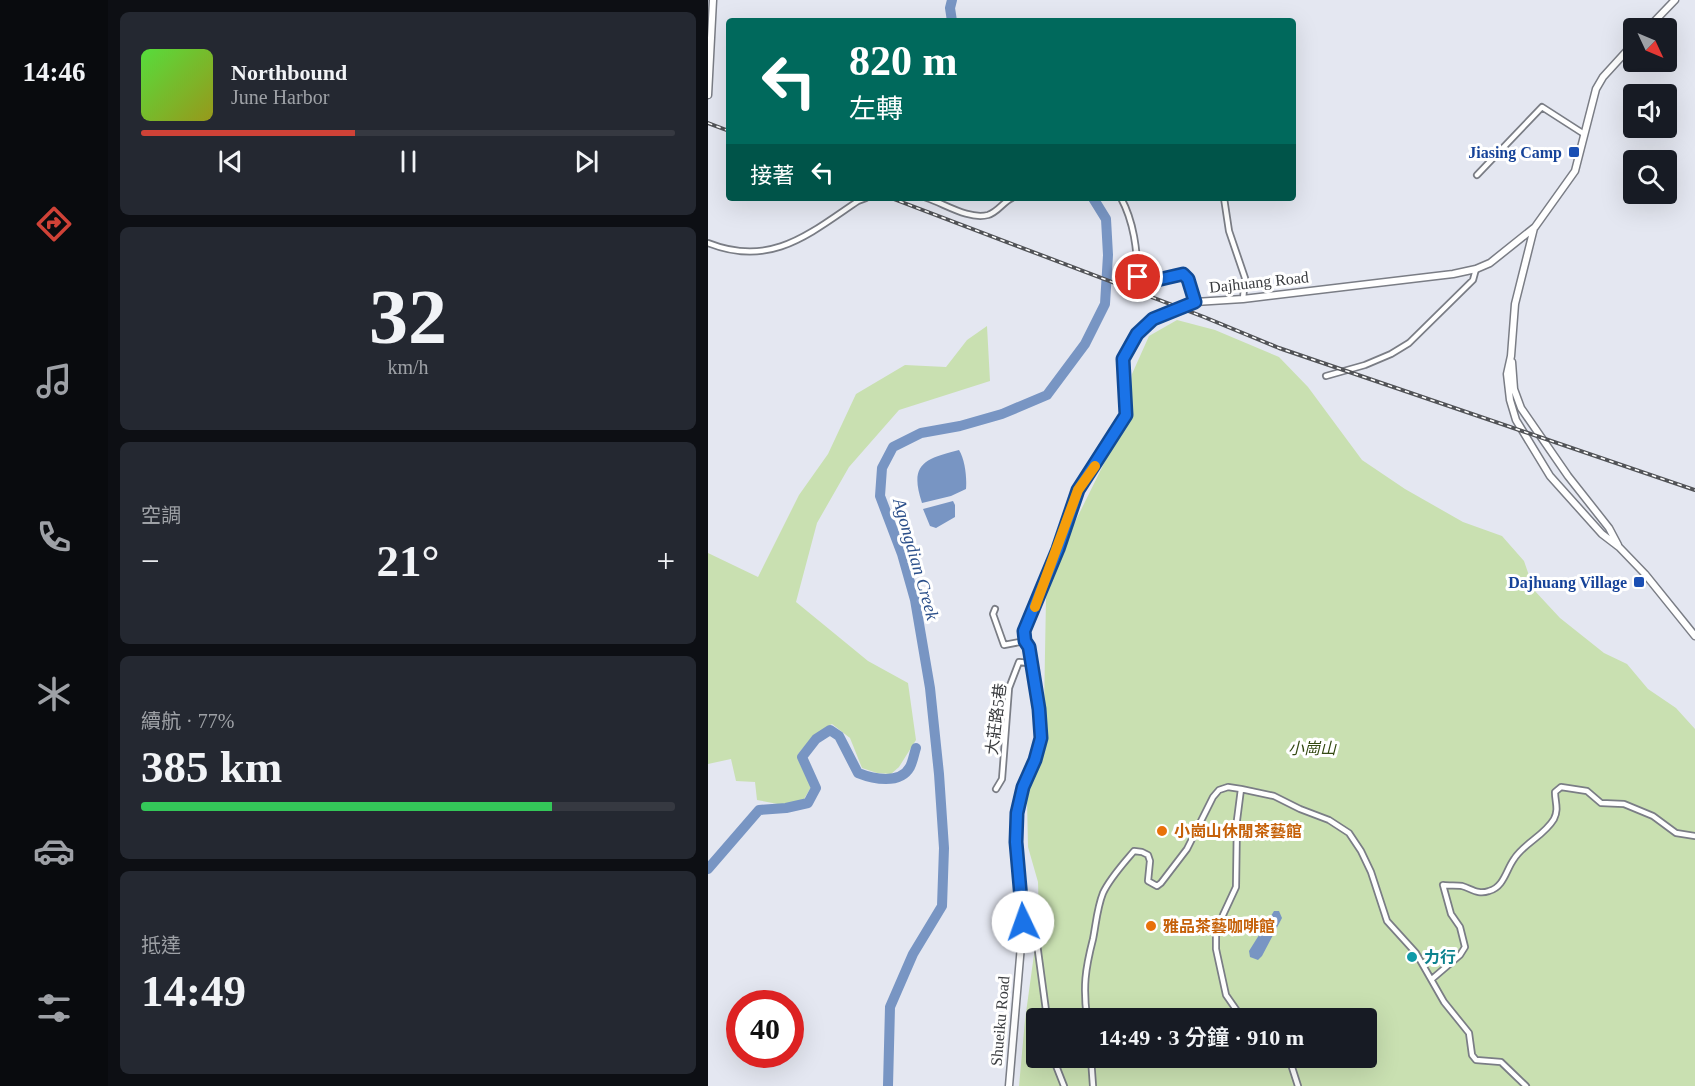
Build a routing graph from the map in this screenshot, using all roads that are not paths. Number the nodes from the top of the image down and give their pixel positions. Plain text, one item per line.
1 (713, 0) edge
2 (1675, 0) edge
3 (1658, 18) edge
4 (1623, 55) edge
5 (708, 95) edge
6 (1584, 134) junction
7 (1477, 175) dead end
8 (858, 201) edge
9 (935, 201) edge
10 (1008, 201) edge
11 (1122, 201) edge
12 (1224, 201) edge
13 (1535, 227) junction
14 (708, 243) edge
15 (1476, 269) junction
16 (1243, 299) junction
17 (1195, 302) junction
18 (1511, 356) junction
19 (1326, 376) dead end
20 (1619, 548) junction
21 (995, 609) dead end
22 (1695, 636) edge
23 (1025, 641) junction
24 (1030, 663) junction
25 (996, 789) dead end
26 (1241, 789) junction
27 (1695, 836) edge
28 (1023, 922) junction
29 (1432, 979) junction
30 (1046, 1008) edge
31 (1086, 1008) edge
32 (1235, 1008) edge
33 (1057, 1068) edge
34 (1092, 1068) edge
35 (1292, 1068) edge
36 (1009, 1086) edge
37 (1064, 1086) edge
38 (1093, 1086) edge
39 (1298, 1086) edge
40 (1526, 1086) edge

1 - 5 street
2 - 3 street
4 - 6 street, Dajhuang Road
6 - 7 street
6 - 13 street, Dajhuang Road
8 - 14 street
9 - 10 street
11 - 17 street
12 - 16 street
13 - 15 street, Dajhuang Road
13 - 18 street
15 - 16 street, Dajhuang Road
15 - 19 street
16 - 17 street, Dajhuang Road
17 - 23 street, Dajhuang Road
18 - 20 street
18 - 20 street
20 - 22 street
21 - 23 street
23 - 24 street, Dajhuang Road
24 - 25 street, 大莊路5巷
24 - 28 street, Dajhuang Road
26 - 29 street
26 - 31 street
26 - 32 street
27 - 29 street
28 - 30 street
28 - 36 street, Shueiku Road
29 - 40 street
33 - 37 street
34 - 38 street
35 - 39 street

